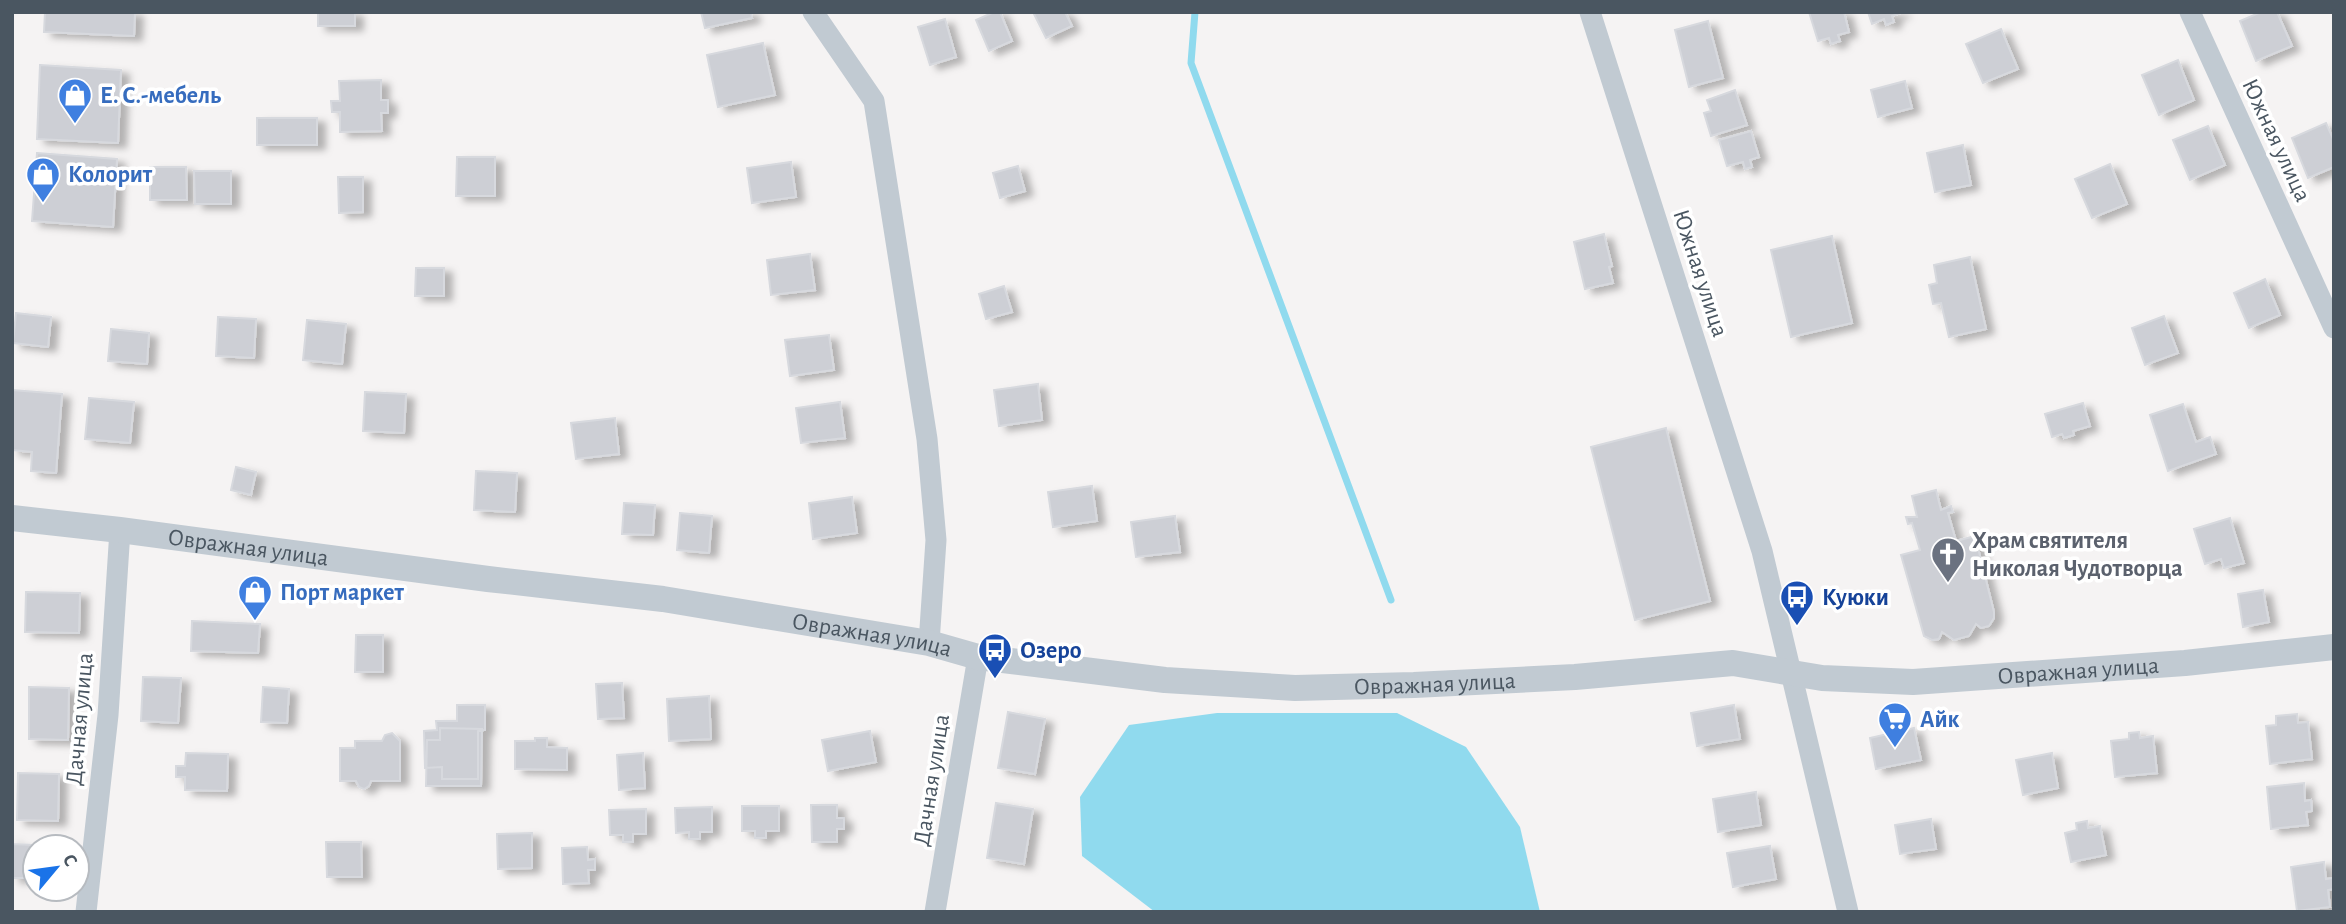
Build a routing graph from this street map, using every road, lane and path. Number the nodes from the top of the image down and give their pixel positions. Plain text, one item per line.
1 (813, 12) edge
2 (1590, 12) edge
3 (2190, 12) edge
4 (2334, 328) edge
5 (12, 518) edge
6 (120, 530) junction
7 (929, 643) junction
8 (2334, 646) edge
9 (978, 657) junction
10 (1791, 673) junction
11 (86, 912) edge
12 (935, 912) edge
13 (1848, 912) edge

1 - 7 street
2 - 10 street, Южная улица
3 - 4 street, Южная улица
5 - 6 street, Овражная улица
6 - 7 street, Овражная улица
6 - 11 street, Дачная улица
7 - 9 street, Овражная улица
8 - 10 street, Овражная улица
9 - 10 street, Овражная улица
9 - 12 street, Дачная улица
10 - 13 street, Южная улица

